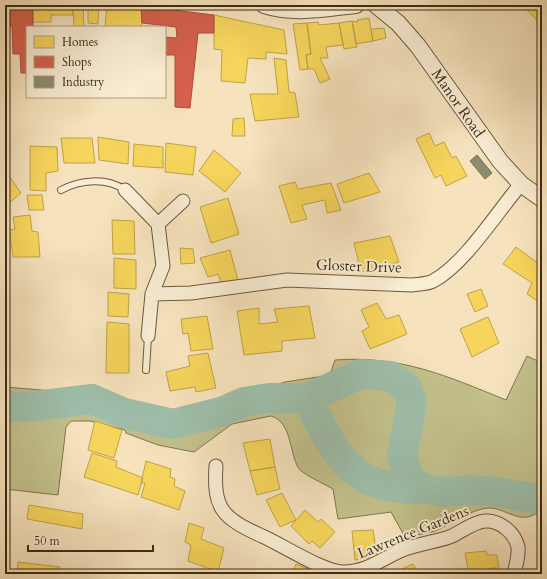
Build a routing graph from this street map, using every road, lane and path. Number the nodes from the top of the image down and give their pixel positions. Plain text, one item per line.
1 (264, 5) edge
2 (356, 5) edge
3 (376, 5) edge
4 (521, 184) junction
5 (61, 190) dead end
6 (125, 190) joint
7 (542, 199) edge
8 (183, 201) dead end
9 (158, 224) junction
10 (152, 294) junction
11 (148, 336) joint
12 (146, 370) dead end
13 (216, 466) dead end
14 (514, 574) edge

1 - 2 street
3 - 4 street, Manor Road
4 - 7 street, Manor Road
4 - 10 street, Gloster Drive
5 - 6 lane
6 - 9 street
8 - 9 street
9 - 10 street
10 - 11 street
11 - 12 lane
13 - 14 street, Lawrence Gardens

